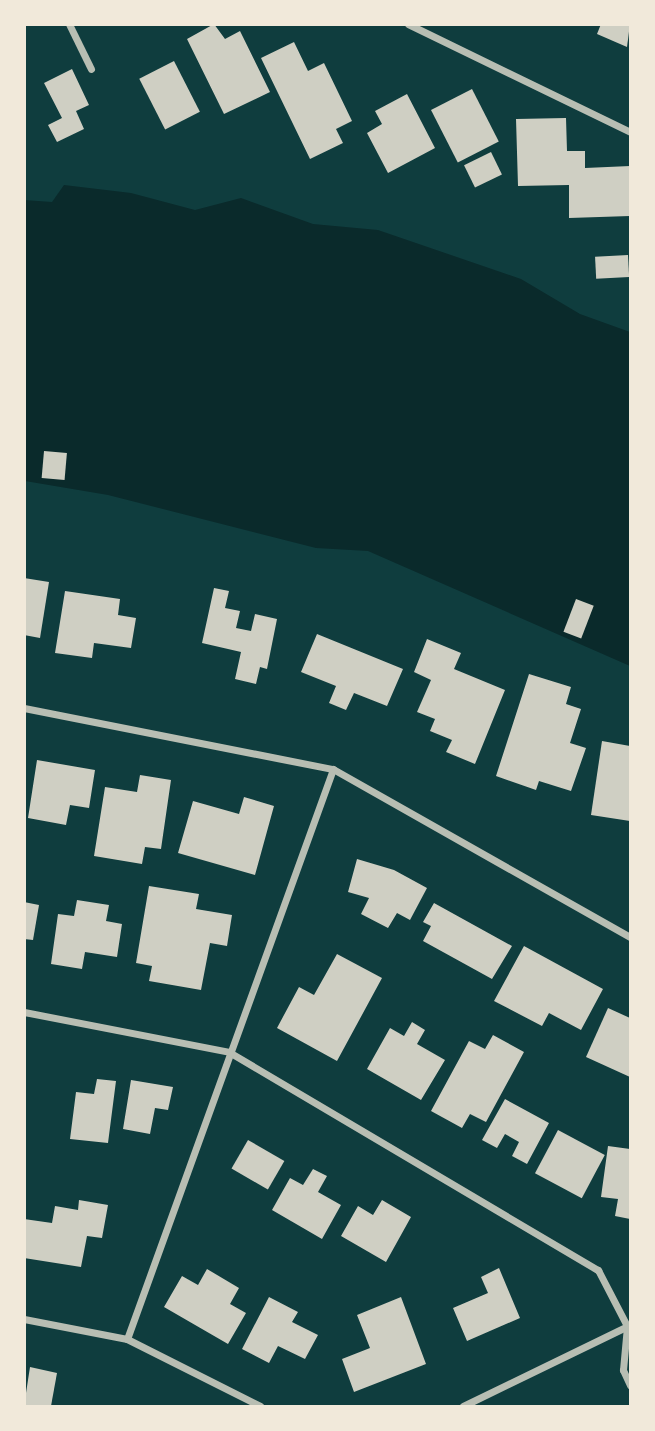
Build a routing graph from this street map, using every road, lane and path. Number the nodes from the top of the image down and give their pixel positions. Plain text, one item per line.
1 (69, 24) edge
2 (408, 24) edge
3 (91, 68) dead end
4 (631, 132) edge
5 (24, 708) edge
6 (332, 769) junction
7 (631, 937) edge
8 (24, 1012) edge
9 (229, 1052) junction
10 (24, 1319) edge
11 (629, 1325) edge
12 (127, 1339) junction
13 (631, 1385) edge
14 (260, 1406) edge
15 (463, 1406) edge

1 - 3 street
2 - 4 street
5 - 6 street
6 - 7 street
6 - 9 street
8 - 9 street
9 - 11 street
9 - 12 street
10 - 12 street
11 - 13 street
11 - 15 street
12 - 14 street

